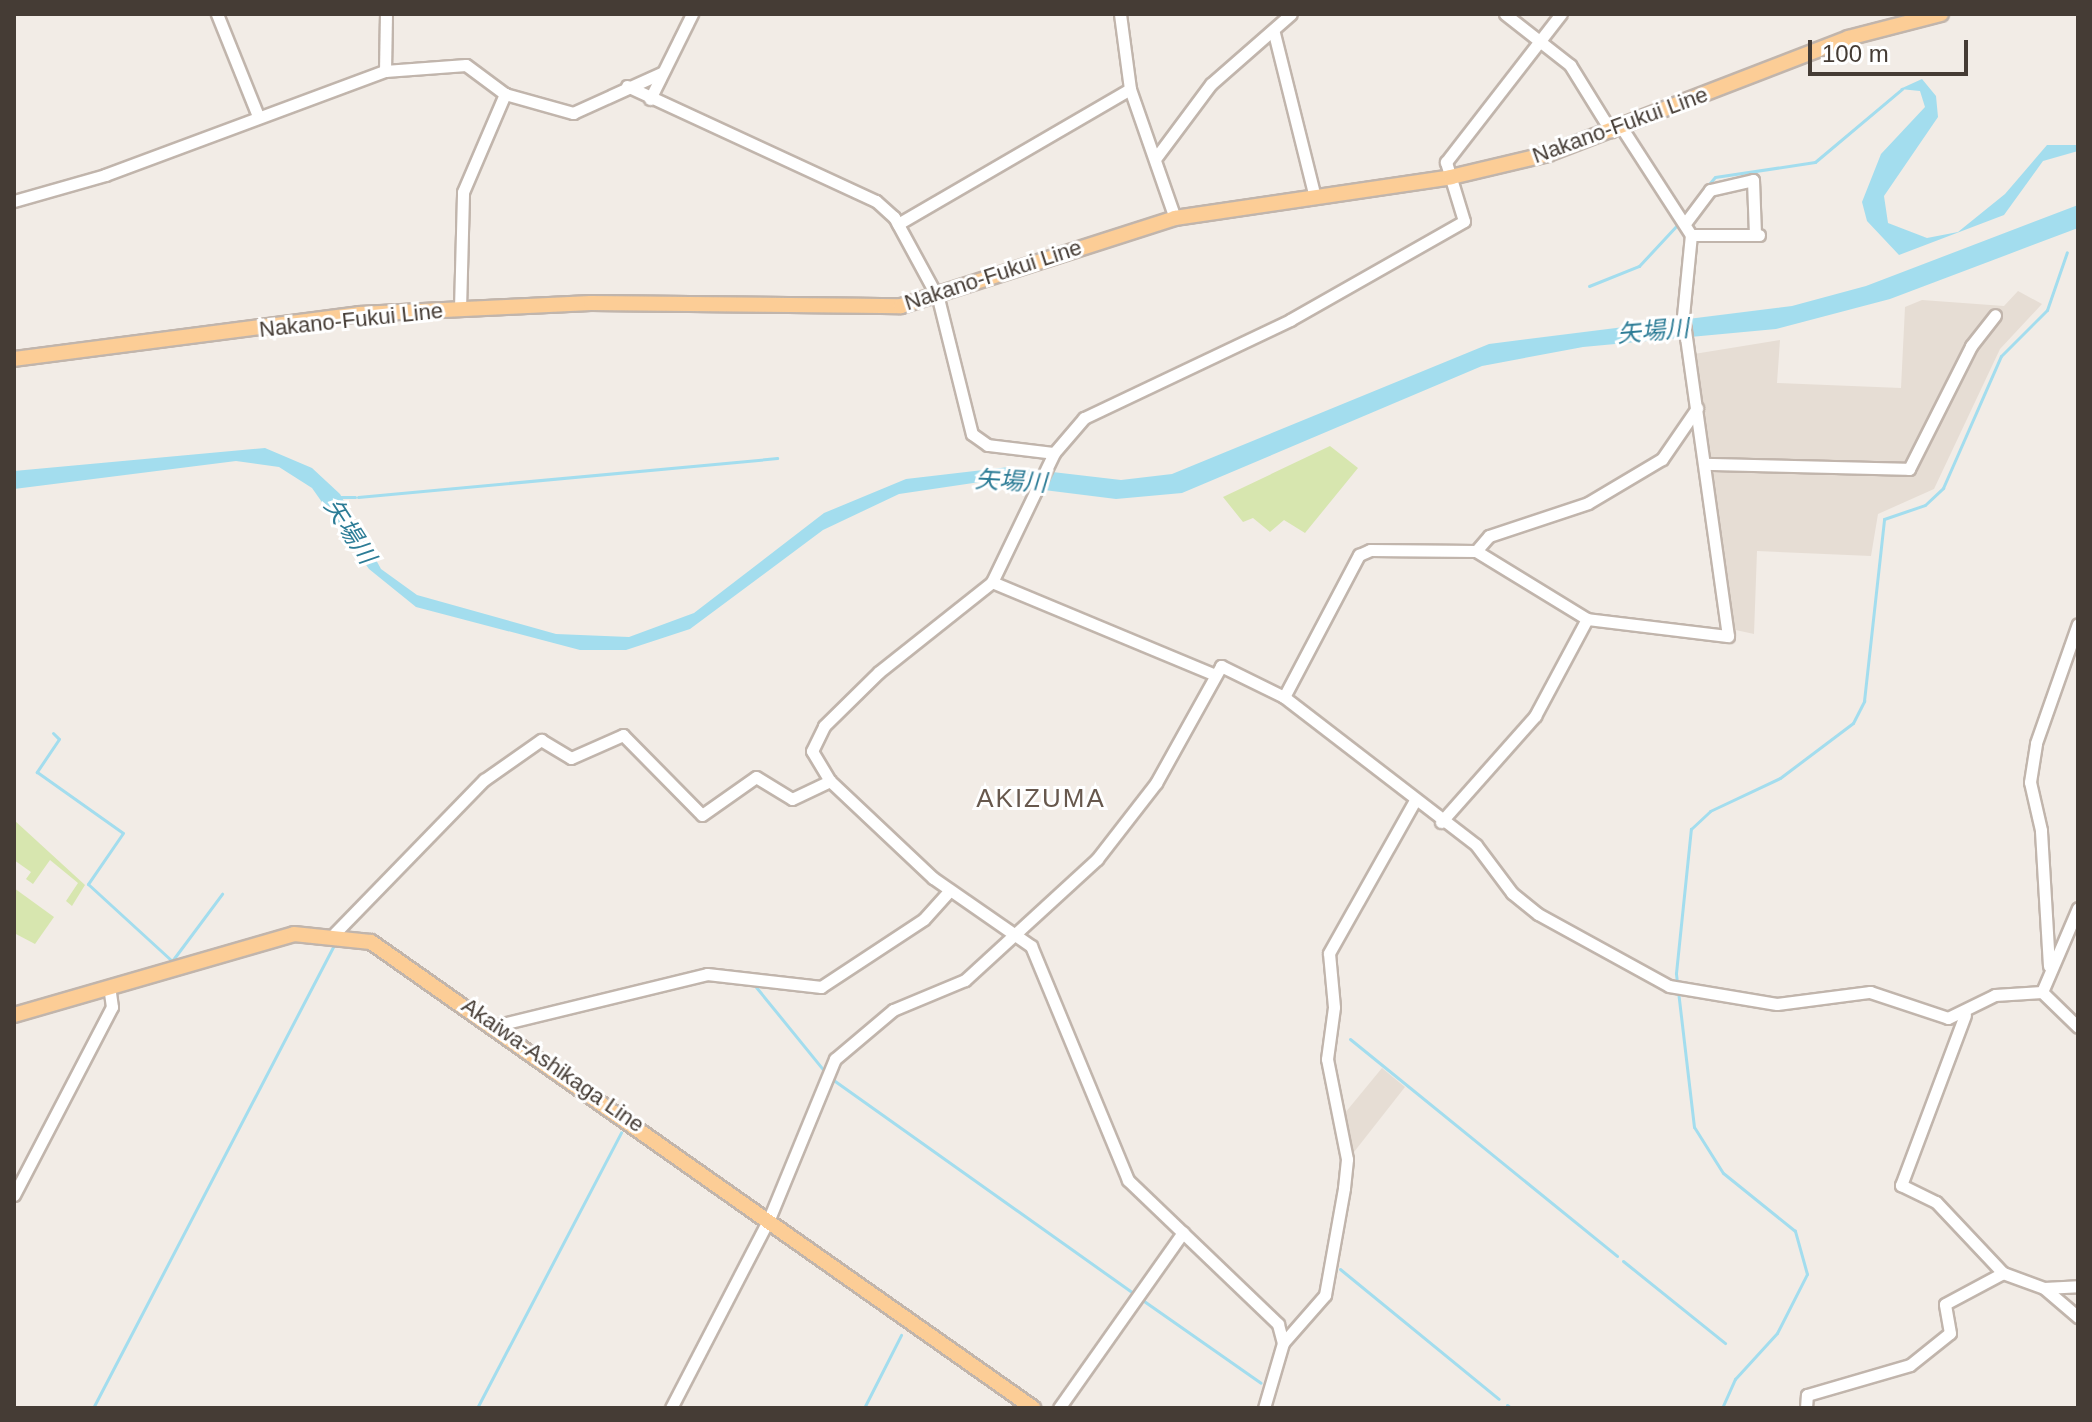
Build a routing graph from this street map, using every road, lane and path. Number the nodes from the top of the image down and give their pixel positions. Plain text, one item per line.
1 (217, 14) edge
2 (386, 14) edge
3 (692, 14) edge
4 (1120, 14) edge
5 (1291, 14) edge
6 (1505, 14) edge
7 (1561, 14) edge
8 (1941, 14) edge
9 (1274, 33) junction
10 (1542, 38) junction
11 (385, 71) junction
12 (661, 73) junction
13 (627, 86) junction
14 (1130, 89) junction
15 (505, 94) junction
16 (650, 99) junction
17 (258, 116) junction
18 (1616, 129) junction
19 (1155, 159) junction
20 (1451, 177) junction
21 (1315, 198) junction
22 (14, 201) edge
23 (1175, 218) junction
24 (1686, 222) junction
25 (898, 224) junction
26 (1691, 235) junction
27 (938, 298) junction
28 (460, 309) junction
29 (1995, 315) dead end
30 (14, 359) edge
31 (1697, 408) junction
32 (1054, 453) junction
33 (1708, 464) junction
34 (1476, 551) junction
35 (992, 582) junction
36 (1587, 619) junction
37 (2078, 624) edge
38 (1213, 674) junction
39 (1284, 697) junction
40 (830, 781) junction
41 (1414, 802) junction
42 (1441, 822) junction
43 (949, 891) junction
44 (2078, 908) edge
45 (1020, 932) junction
46 (335, 933) junction
47 (2049, 966) junction
48 (109, 986) junction
49 (2042, 992) junction
50 (14, 1015) edge
51 (1965, 1015) junction
52 (498, 1025) junction
53 (2078, 1027) edge
54 (14, 1195) edge
55 (769, 1219) junction
56 (1183, 1232) junction
57 (2003, 1273) junction
58 (2078, 1286) edge
59 (2044, 1288) junction
60 (2078, 1317) edge
61 (1283, 1343) junction
62 (671, 1408) edge
63 (1033, 1408) edge
64 (1059, 1408) edge
65 (1264, 1408) edge
66 (1806, 1408) edge

1 - 17 street
2 - 11 street
3 - 12 street
4 - 14 street
5 - 9 street
6 - 10 street
7 - 10 street
8 - 18 main road, Nakano-Fukui Line
9 - 19 street
9 - 21 street
10 - 18 street
10 - 20 street
11 - 15 street
11 - 17 street
12 - 13 street
12 - 16 street
13 - 15 street
13 - 16 street
14 - 19 street
14 - 25 street
15 - 28 street
16 - 25 street
17 - 22 street
18 - 20 main road, Nakano-Fukui Line
18 - 24 street
19 - 23 street
20 - 21 main road, Nakano-Fukui Line
20 - 32 street
21 - 23 main road, Nakano-Fukui Line
23 - 27 main road, Nakano-Fukui Line
24 - 26 street
24 - 26 street
25 - 27 street
26 - 31 street
27 - 28 main road, Nakano-Fukui Line
27 - 32 street
28 - 30 main road, Nakano-Fukui Line
29 - 33 street
31 - 33 street
31 - 34 street
32 - 35 street
33 - 36 street
34 - 36 street
34 - 39 street
35 - 38 street
35 - 40 street
36 - 42 street
37 - 47 street
38 - 39 street
38 - 45 street
39 - 41 street
40 - 43 street
40 - 46 street
41 - 42 street
41 - 61 street
42 - 51 street
43 - 45 street
43 - 52 street
44 - 47 street
45 - 55 street
45 - 56 street
46 - 48 main road, Akaiwa-Ashikaga Line
46 - 52 main road, Akaiwa-Ashikaga Line
47 - 49 street
48 - 50 main road, Akaiwa-Ashikaga Line
48 - 54 street
49 - 51 street
49 - 53 street
51 - 57 street
52 - 55 main road, Akaiwa-Ashikaga Line
55 - 62 street
55 - 63 main road, Akaiwa-Ashikaga Line
56 - 61 street
56 - 64 street
57 - 59 street
57 - 66 street
58 - 59 street
59 - 60 street
61 - 65 street

